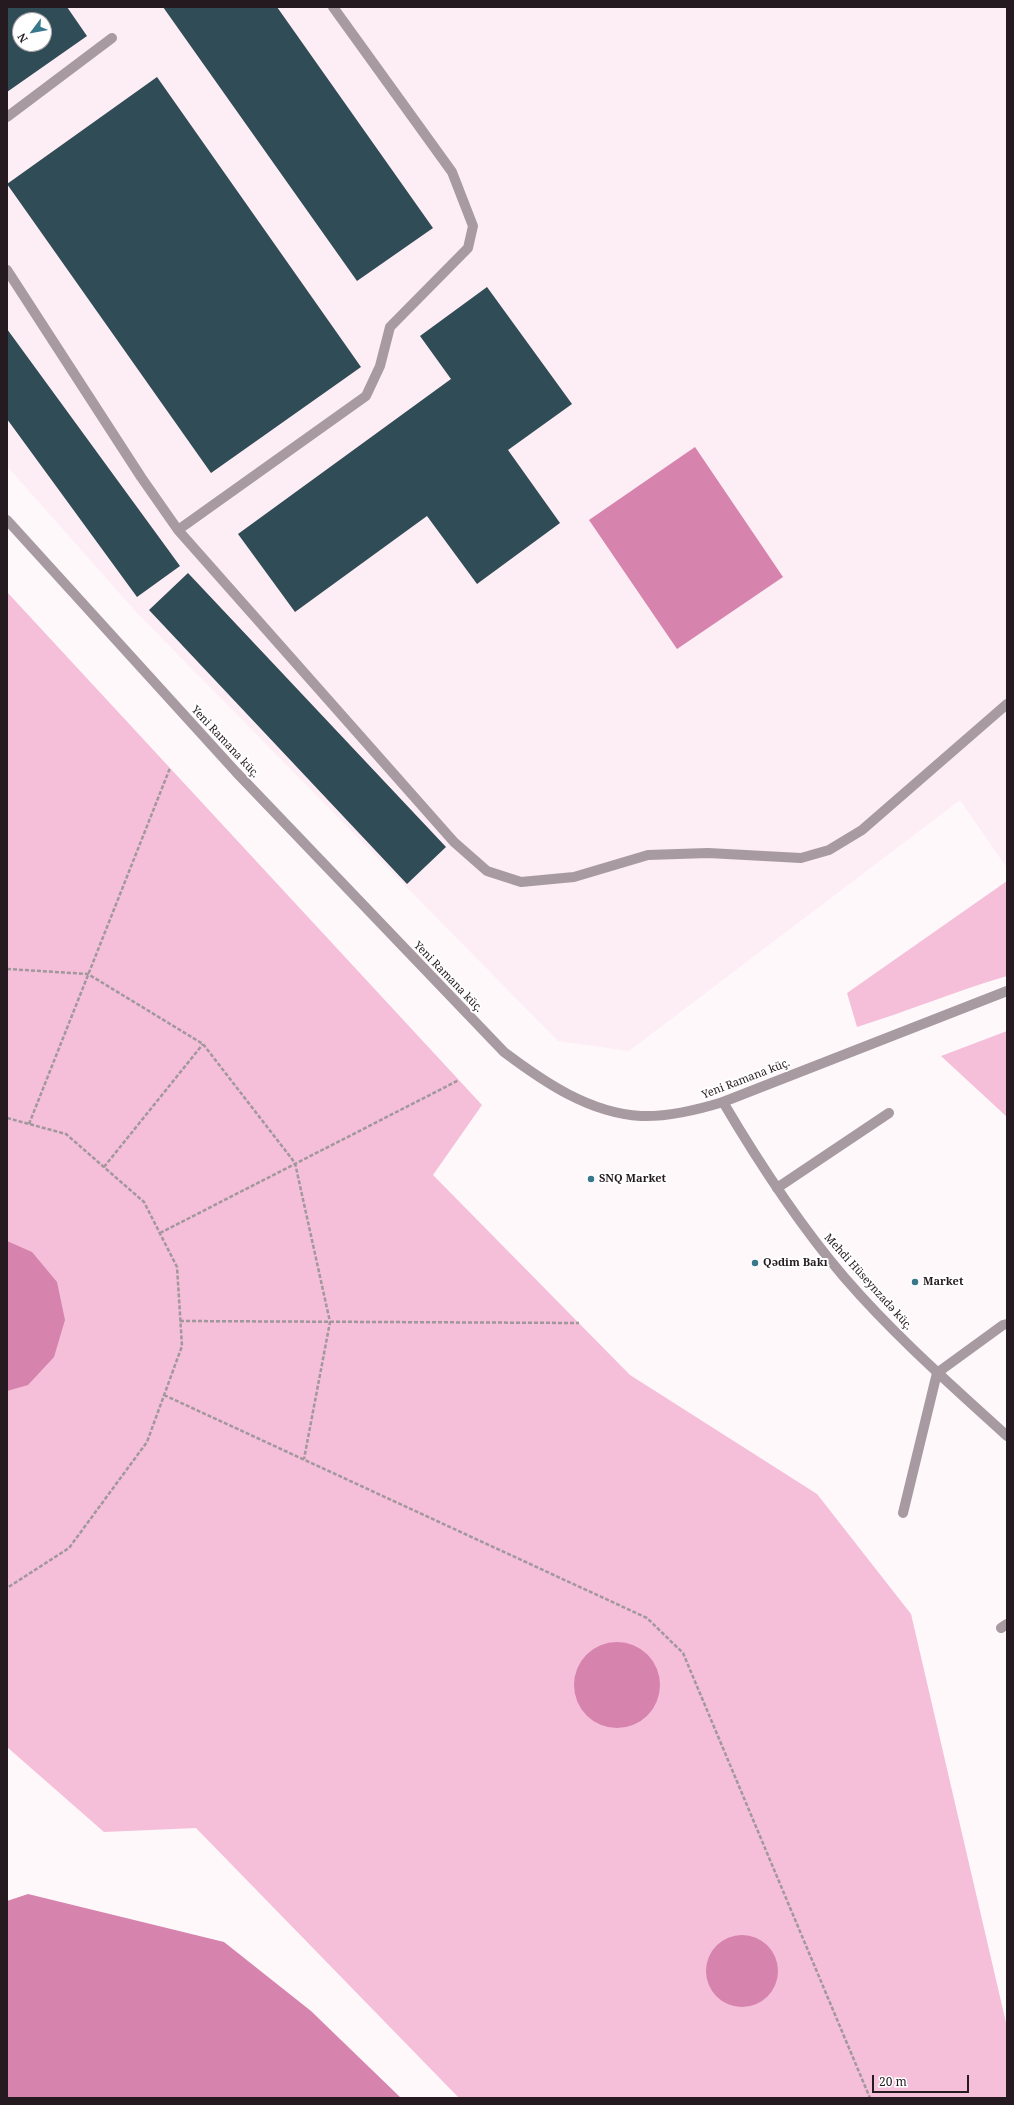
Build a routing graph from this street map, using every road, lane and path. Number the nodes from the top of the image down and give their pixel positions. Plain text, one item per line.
1 (333, 7) edge
2 (112, 38) dead end
3 (7, 117) edge
4 (7, 270) edge
5 (7, 520) edge
6 (178, 530) junction
7 (1007, 704) edge
8 (170, 768) dead end
9 (7, 968) edge
10 (88, 974) junction
11 (1007, 991) edge
12 (203, 1044) junction
13 (459, 1080) dead end
14 (723, 1102) junction
15 (890, 1113) dead end
16 (7, 1118) edge
17 (29, 1124) junction
18 (295, 1163) junction
19 (104, 1167) junction
20 (777, 1188) junction
21 (160, 1233) junction
22 (180, 1321) junction
23 (330, 1322) junction
24 (579, 1323) dead end
25 (1007, 1324) edge
26 (938, 1373) junction
27 (164, 1395) junction
28 (1007, 1436) edge
29 (304, 1460) junction
30 (903, 1513) dead end
31 (7, 1588) edge
32 (870, 2098) edge

1 - 6 street
2 - 3 street
4 - 6 street
5 - 14 street, Yeni Ramana küç.
6 - 7 street
8 - 10 path
9 - 10 path
10 - 12 path
10 - 17 path
11 - 14 street, Yeni Ramana küç.
12 - 18 path
12 - 19 path
13 - 18 path
14 - 20 street, Mehdi Hüseynzadə küç.
15 - 20 street
16 - 17 path
17 - 19 path
18 - 21 path
18 - 23 path
19 - 21 path
20 - 26 street, Mehdi Hüseynzadə küç.
21 - 22 path
22 - 23 path
22 - 27 path
23 - 24 path
23 - 29 path
25 - 26 street
26 - 28 street, Mehdi Hüseynzadə küç.
26 - 30 street
27 - 29 path
27 - 31 path
29 - 32 path

